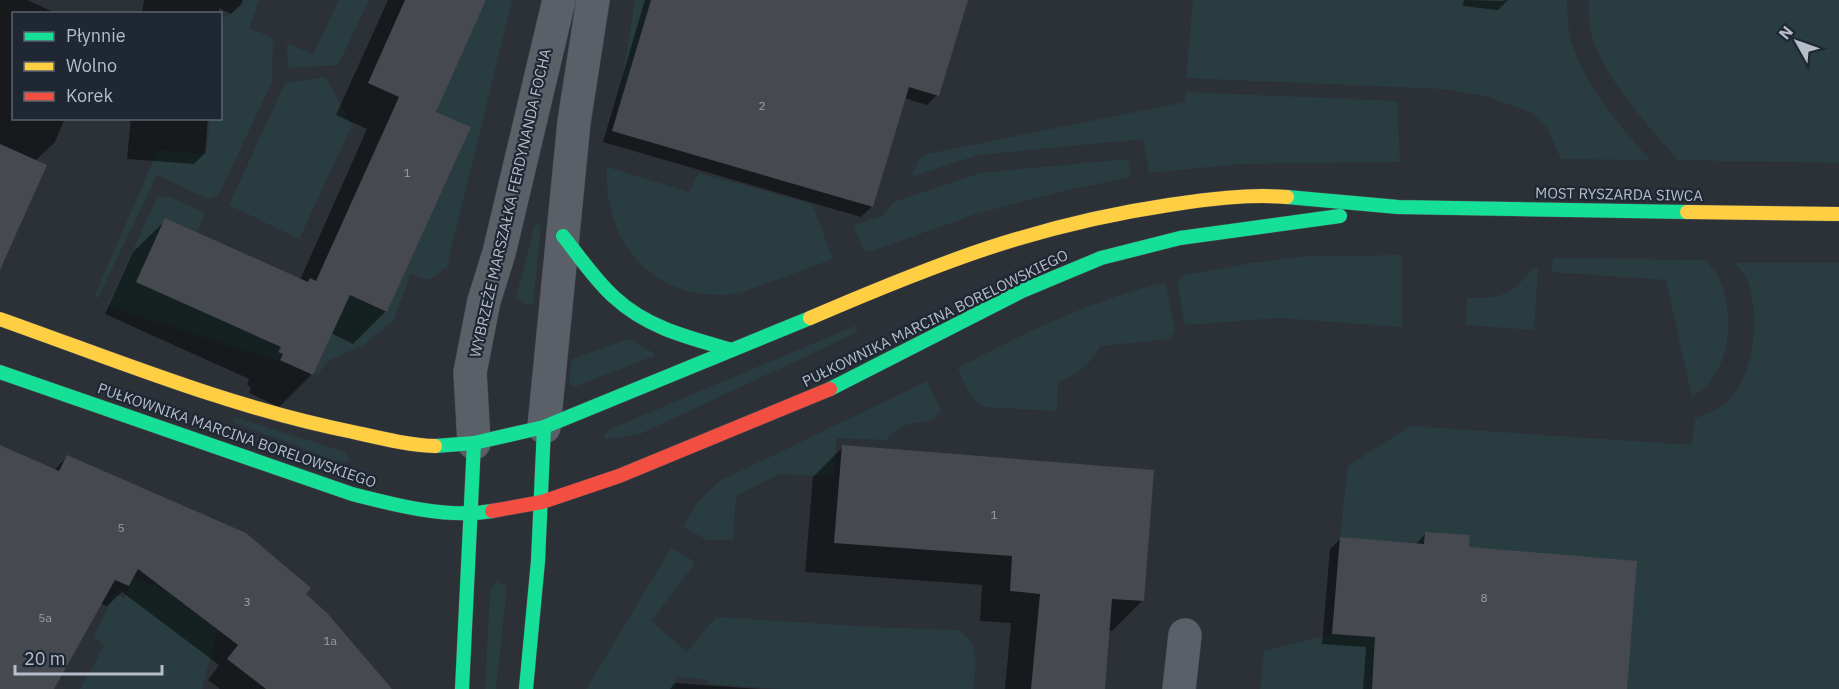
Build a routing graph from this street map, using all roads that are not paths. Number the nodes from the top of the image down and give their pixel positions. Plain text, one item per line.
1 (559, 0) edge
2 (593, 0) edge
3 (1398, 207) junction
4 (1839, 214) edge
5 (563, 236) junction
6 (0, 319) edge
7 (732, 350) junction
8 (0, 372) edge
9 (544, 427) junction
10 (474, 443) junction
11 (542, 502) junction
12 (471, 515) junction
13 (1185, 635) dead end
14 (462, 689) edge
15 (526, 689) edge
16 (1179, 689) edge

1 - 10 street, WYBRZEŻE MARSZAŁKA FERDYNANDA FOCHA
2 - 5 street
3 - 4 main road, MOST RYSZARDA SIWCA
3 - 7 main road, PUŁKOWNIKA MARCINA BORELOWSKIEGO
3 - 11 main road, PUŁKOWNIKA MARCINA BORELOWSKIEGO
5 - 7 main road
5 - 9 street
6 - 10 main road, PUŁKOWNIKA MARCINA BORELOWSKIEGO
7 - 9 main road, PUŁKOWNIKA MARCINA BORELOWSKIEGO
8 - 12 main road, PUŁKOWNIKA MARCINA BORELOWSKIEGO
9 - 10 main road, PUŁKOWNIKA MARCINA BORELOWSKIEGO
9 - 11 main road
10 - 12 main road, WYBRZEŻE MARSZAŁKA FERDYNANDA FOCHA
11 - 12 main road, PUŁKOWNIKA MARCINA BORELOWSKIEGO
11 - 15 main road
12 - 14 main road, WYBRZEŻE MARSZAŁKA FERDYNANDA FOCHA
13 - 16 street

